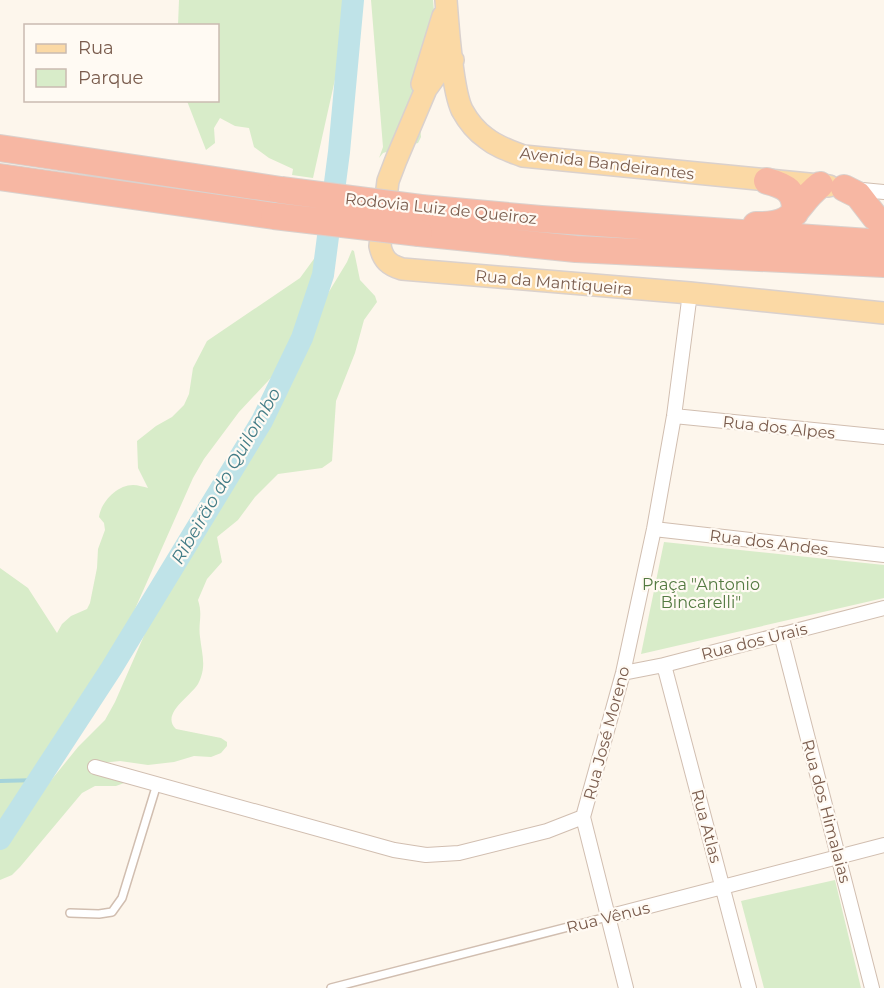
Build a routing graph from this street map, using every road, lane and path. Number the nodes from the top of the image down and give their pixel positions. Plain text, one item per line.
1 (447, 2) edge
2 (454, 65) junction
3 (459, 98) junction
4 (419, 109) junction
5 (0, 148) edge
6 (0, 177) edge
7 (767, 180) junction
8 (832, 186) junction
9 (884, 192) edge
10 (884, 203) edge
11 (795, 213) junction
12 (884, 215) edge
13 (560, 220) junction
14 (884, 224) edge
15 (884, 243) edge
16 (884, 264) edge
17 (690, 293) junction
18 (884, 313) edge
19 (674, 416) junction
20 (884, 437) edge
21 (654, 529) junction
22 (884, 555) edge
23 (884, 608) edge
24 (781, 634) junction
25 (664, 664) junction
26 (623, 673) junction
27 (95, 767) dead end
28 (157, 784) junction
29 (583, 817) junction
30 (884, 845) edge
31 (839, 857) junction
32 (723, 887) junction
33 (70, 913) dead end
34 (607, 917) junction
35 (331, 988) edge
36 (626, 988) edge
37 (749, 988) edge
38 (872, 988) edge

1 - 2 main road, Avenida Bandeirantes
1 - 4 main road
2 - 3 main road, Avenida Bandeirantes
2 - 4 main road, Rua da Mantiqueira
3 - 4 main road
3 - 7 main road, Avenida Bandeirantes
4 - 17 main road, Rua da Mantiqueira
5 - 13 highway, Rodovia Luiz de Queiroz, bridge
6 - 16 highway, Rodovia Luiz de Queiroz, bridge
7 - 8 main road, Avenida Bandeirantes
7 - 11 highway
8 - 9 street
8 - 11 highway
8 - 14 highway
10 - 12 highway
11 - 13 highway
13 - 15 highway, Rodovia Luiz de Queiroz
17 - 18 main road, Rua da Mantiqueira
17 - 19 street, Rua José Moreno
19 - 20 street, Rua dos Alpes
19 - 21 street, Rua José Moreno
21 - 22 street, Rua dos Andes
21 - 26 street, Rua José Moreno
23 - 24 street, Rua dos Urais
24 - 25 street, Rua dos Urais
24 - 31 street, Rua dos Himalaias
25 - 26 street, Rua dos Urais
25 - 32 street, Rua Atlas
26 - 29 street, Rua José Moreno
27 - 28 street, Rua José Moreno
28 - 29 street, Rua José Moreno
28 - 33 lane
29 - 34 street
30 - 31 street, Rua Vênus
31 - 32 street, Rua Vênus
31 - 38 street, Rua dos Himalaias
32 - 34 street, Rua Vênus
32 - 37 street, Rua Atlas
34 - 35 lane, Rua Vênus
34 - 36 street

